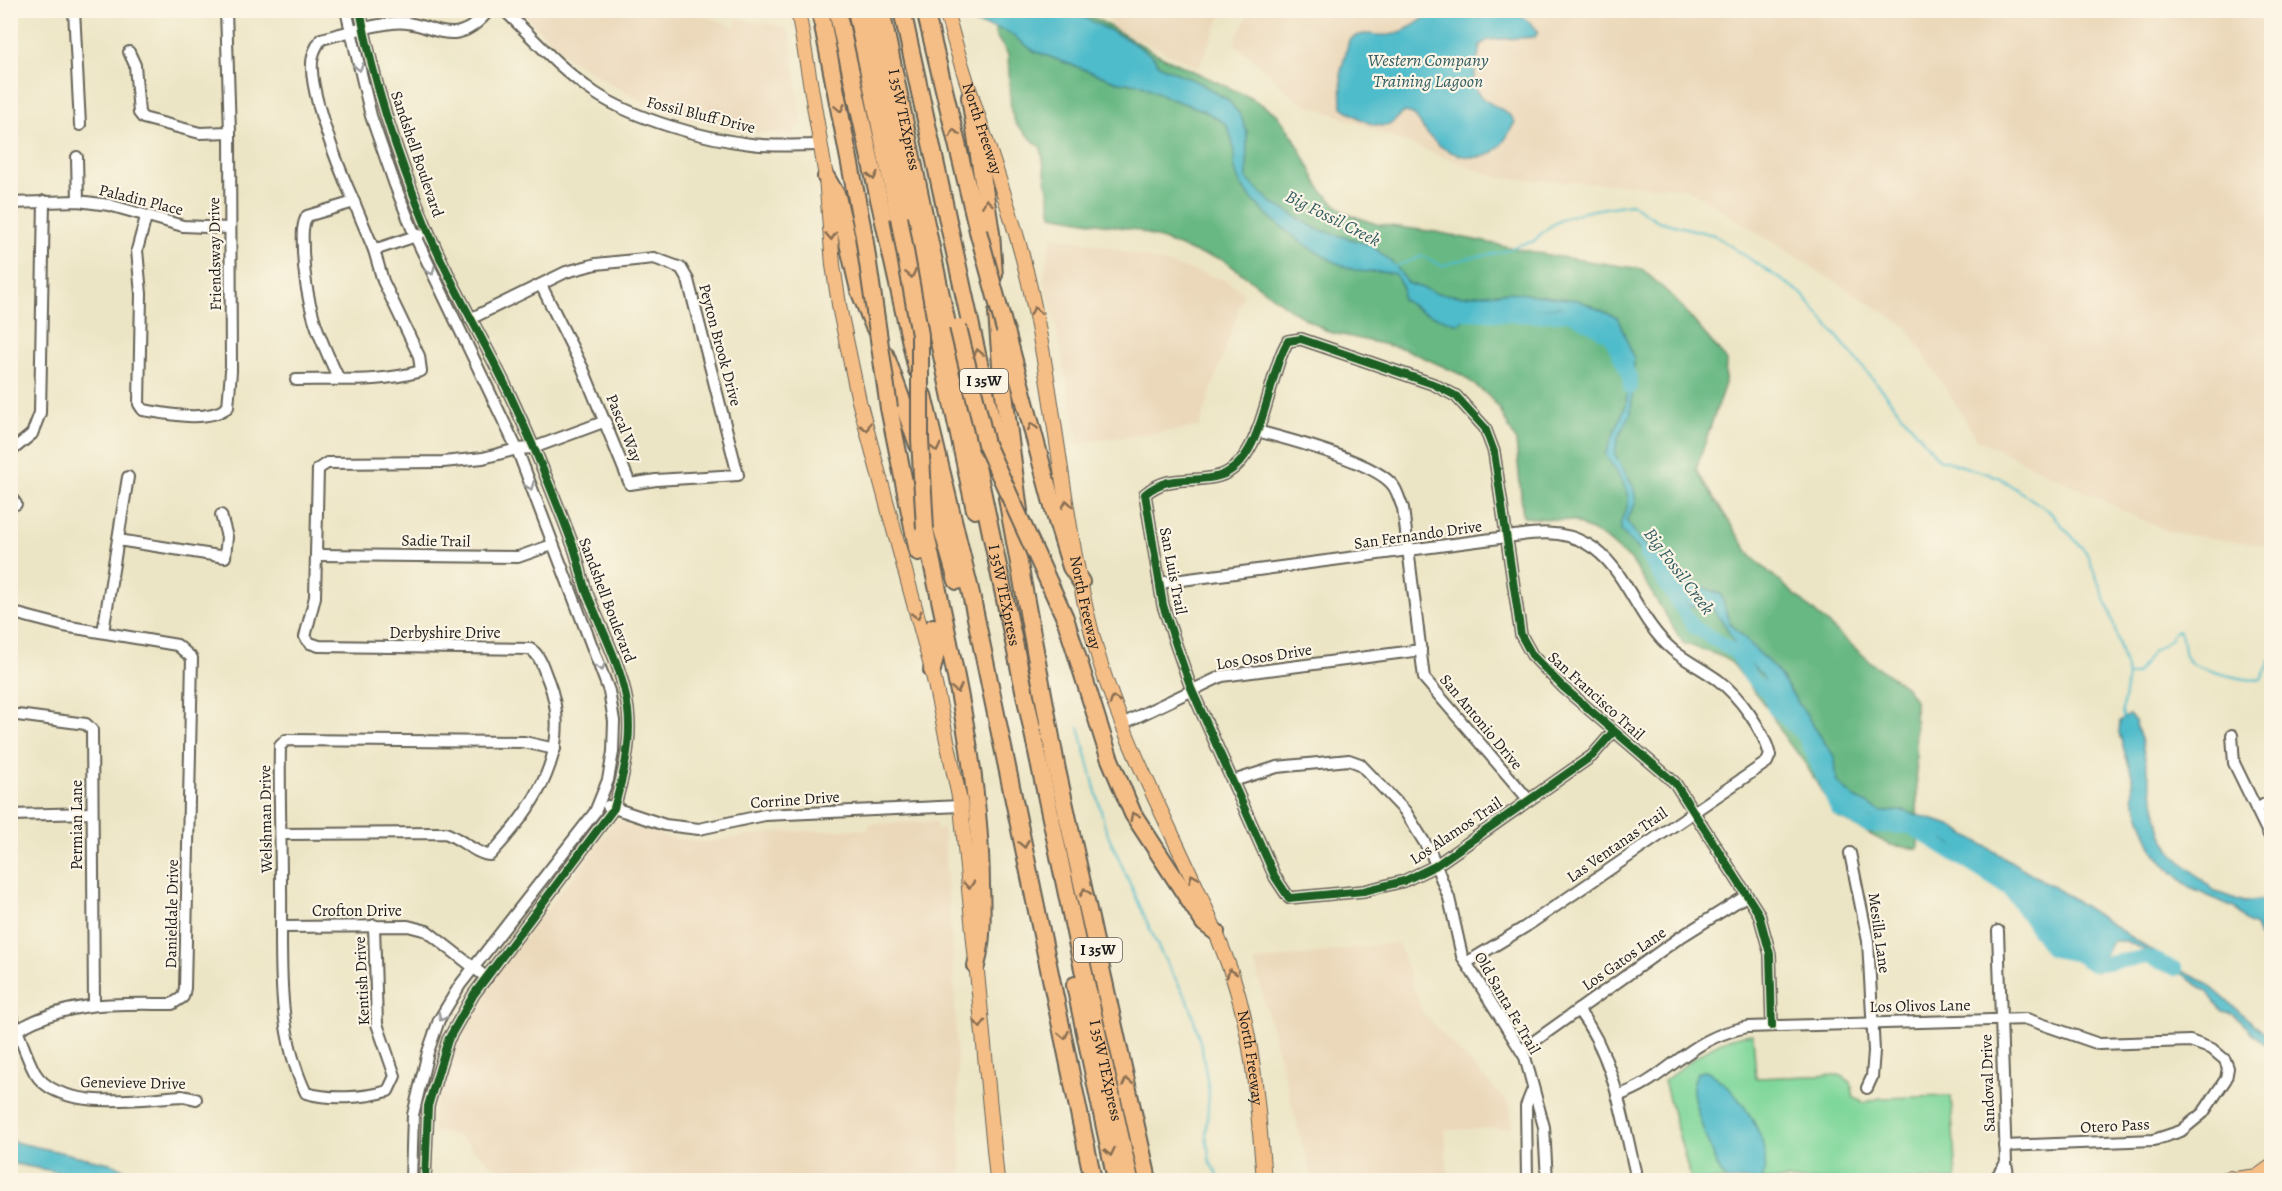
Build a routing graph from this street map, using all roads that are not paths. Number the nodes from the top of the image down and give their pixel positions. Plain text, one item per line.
1 (74, 10) edge
2 (226, 10) edge
3 (346, 10) edge
4 (360, 10) edge
5 (489, 10) edge
6 (504, 10) edge
7 (798, 10) edge
8 (820, 10) edge
9 (837, 10) edge
10 (856, 10) edge
11 (868, 10) edge
12 (880, 10) edge
13 (902, 10) edge
14 (926, 10) edge
15 (946, 10) edge
16 (363, 28) junction
17 (351, 31) junction
18 (876, 48) junction
19 (129, 52) dead end
20 (970, 97) junction
21 (80, 124) dead end
22 (230, 132) junction
23 (820, 145) junction
24 (77, 157) dead end
25 (826, 177) junction
26 (44, 201) junction
27 (78, 201) junction
28 (354, 202) junction
29 (10, 203) edge
30 (146, 217) junction
31 (229, 228) junction
32 (429, 232) junction
33 (415, 236) junction
34 (374, 250) junction
35 (541, 285) junction
36 (470, 319) junction
37 (1288, 341) joint
38 (339, 378) junction
39 (296, 380) dead end
40 (606, 421) junction
41 (1257, 431) junction
42 (534, 448) junction
43 (517, 449) junction
44 (10, 452) edge
45 (738, 475) joint
46 (128, 477) dead end
47 (221, 514) dead end
48 (1507, 537) junction
49 (118, 540) junction
50 (552, 545) junction
51 (1409, 550) junction
52 (317, 555) junction
53 (1081, 582) junction
54 (1159, 583) junction
55 (10, 612) edge
56 (104, 632) junction
57 (1421, 650) junction
58 (932, 670) junction
59 (1191, 688) junction
60 (10, 714) edge
61 (1047, 720) junction
62 (1122, 724) junction
63 (1613, 732) junction
64 (2232, 735) dead end
65 (1767, 742) joint
66 (555, 748) junction
67 (1233, 781) junction
68 (1012, 787) junction
69 (1528, 799) junction
70 (2271, 800) edge
71 (600, 802) junction
72 (961, 806) junction
73 (614, 808) junction
74 (2256, 809) junction
75 (1693, 810) junction
76 (92, 813) junction
77 (10, 815) edge
78 (281, 834) junction
79 (2271, 841) edge
80 (1850, 853) dead end
81 (1435, 866) junction
82 (1746, 896) junction
83 (1289, 898) joint
84 (374, 925) junction
85 (281, 927) junction
86 (1998, 931) dead end
87 (1216, 932) junction
88 (1466, 963) junction
89 (976, 966) junction
90 (473, 967) junction
91 (487, 978) junction
92 (94, 1004) junction
93 (1578, 1010) junction
94 (10, 1013) edge
95 (2001, 1019) junction
96 (1872, 1022) junction
97 (1772, 1026) junction
98 (17, 1030) junction
99 (1521, 1050) junction
100 (2228, 1068) joint
101 (1868, 1088) dead end
102 (1532, 1091) junction
103 (306, 1093) joint
104 (1617, 1096) junction
105 (196, 1099) dead end
106 (1540, 1111) junction
107 (1526, 1113) junction
108 (1545, 1140) junction
109 (1526, 1141) junction
110 (2005, 1146) junction
111 (2006, 1163) junction
112 (2271, 1166) edge
113 (411, 1180) edge
114 (425, 1180) edge
115 (997, 1180) edge
116 (1093, 1180) edge
117 (1116, 1180) edge
118 (1130, 1180) edge
119 (1148, 1180) edge
120 (1264, 1180) edge
121 (1527, 1180) edge
122 (1547, 1180) edge
123 (1634, 1180) edge
124 (1997, 1180) edge
125 (2009, 1180) edge
126 (2220, 1180) edge
127 (2237, 1180) edge

1 - 21 street
2 - 22 street, Friendsway Drive
3 - 17 street, Sandshell Boulevard
4 - 16 street, Sandshell Boulevard
5 - 16 street
6 - 23 street, Fossil Bluff Drive
7 - 23 main road
8 -> 58 highway, bridge
9 -> 68 highway
10 - 18 highway
11 - 18 highway, I 35W TEXpress
12 - 18 highway, I 35W TEXpress
61 -> 13 highway, I 35W
53 -> 14 highway, bridge
15 - 20 main road, North Freeway
16 - 17 street
16 - 32 street, Sandshell Boulevard
17 - 28 street
17 -> 33 street, Sandshell Boulevard
87 -> 18 highway, bridge
18 -> 89 highway, bridge
18 -> 117 highway, I 35W TEXpress
18 - 118 highway, I 35W TEXpress
19 - 22 street
53 -> 20 main road, North Freeway
61 -> 20 highway
22 - 31 street, Friendsway Drive
23 - 25 main road
24 - 27 street
25 -> 58 main road
25 - 68 highway
26 - 27 street, Paladin Place
26 - 29 street, Paladin Place
26 - 44 street
27 - 30 street, Paladin Place
28 - 34 street
28 - 38 street
30 - 31 street, Paladin Place
30 - 31 street, Friendsway Drive
32 - 33 street
32 - 36 street, Sandshell Boulevard
33 - 34 street
33 -> 43 street, Sandshell Boulevard
34 - 38 street
35 - 36 street, Peyton Brook Drive
35 - 40 street, Pascal Way
35 - 45 street, Peyton Brook Drive
36 - 42 street, Sandshell Boulevard
37 - 41 street, San Luis Trail
37 - 48 street, San Francisco Trail
38 - 39 street
40 - 42 street
40 - 45 street, Pascal Way
41 - 51 street, San Antonio Drive
41 - 54 street, San Luis Trail
42 - 43 street
42 - 73 street, Sandshell Boulevard
43 -> 50 street, Sandshell Boulevard
43 - 52 street, Derbyshire Drive
46 - 49 street
47 - 49 street
48 - 51 street, San Fernando Drive
48 - 63 street, San Francisco Trail
48 - 65 street, San Fernando Drive
49 - 56 street
50 - 52 street, Sadie Trail
50 -> 71 street, Sandshell Boulevard
51 - 54 street, San Fernando Drive
51 - 57 street, San Antonio Drive
52 - 66 street, Derbyshire Drive
62 -> 53 main road, North Freeway
54 - 59 street, San Luis Trail
55 - 56 street
56 - 92 street, Danieldale Drive
57 - 59 street, Los Osos Drive
57 - 69 street, San Antonio Drive
58 - 72 main road
59 - 62 street, Los Osos Drive
59 - 67 street, San Luis Trail
60 - 76 street, Permian Lane
119 -> 61 highway, I 35W
87 -> 62 main road, North Freeway
63 - 69 street, Los Alamos Trail
63 - 75 street, San Francisco Trail
64 - 74 street
65 - 75 street, Las Ventanas Trail
66 - 78 street, Derbyshire Drive
66 - 78 street, Welshman Drive
67 - 81 street, Old Santa Fe Trail
67 - 83 street, San Luis Trail
68 -> 116 highway
69 - 81 street, Los Alamos Trail
70 - 74 street
71 - 73 street, Corrine Drive
71 - 90 street, Sandshell Boulevard
72 - 73 street, Corrine Drive
72 -> 89 main road
73 - 91 street, Sandshell Boulevard
74 - 79 street
75 - 82 street, San Francisco Trail
75 - 88 street, Las Ventanas Trail
76 - 77 street
76 - 92 street, Permian Lane
78 - 85 street, Welshman Drive
80 - 96 street, Mesilla Lane
81 - 83 street, Los Alamos Trail
81 - 88 street, Old Santa Fe Trail
82 - 93 street, Los Gatos Lane
82 - 97 street, San Francisco Trail
84 - 85 street, Crofton Drive
84 - 90 street, Crofton Drive
84 - 103 street, Kentish Drive
85 - 103 street, Welshman Drive
86 - 95 street, Sandoval Drive
120 -> 87 main road, North Freeway
88 - 99 street, Old Santa Fe Trail
89 -> 115 main road
90 - 91 street, Crofton Drive
90 -> 113 street, Sandshell Boulevard
91 - 114 street, Sandshell Boulevard
92 - 98 street, Danieldale Drive
93 - 99 street, Los Gatos Lane
93 - 104 street
94 - 98 street, Genevieve Drive
95 - 96 street, Los Olivos Lane
95 - 100 street, Los Olivos Lane
95 - 110 street, Sandoval Drive
96 - 97 street, Los Olivos Lane
96 - 101 street, Mesilla Lane
97 - 104 street, Los Olivos Lane
98 - 105 street, Genevieve Drive
99 - 102 street, Old Santa Fe Trail
100 - 110 street, Otero Pass
102 - 106 street, Old Santa Fe Trail
102 - 107 street, Old Santa Fe Trail
104 - 123 street
106 - 107 street
106 - 108 street, Old Santa Fe Trail
107 - 109 street, Old Santa Fe Trail
108 - 109 street
108 - 122 street, Old Santa Fe Trail
109 - 121 street, Old Santa Fe Trail
110 - 111 street, Sandoval Drive
111 - 124 street
111 - 125 street, Sandoval Drive
112 - 127 main road
126 - 127 main road

